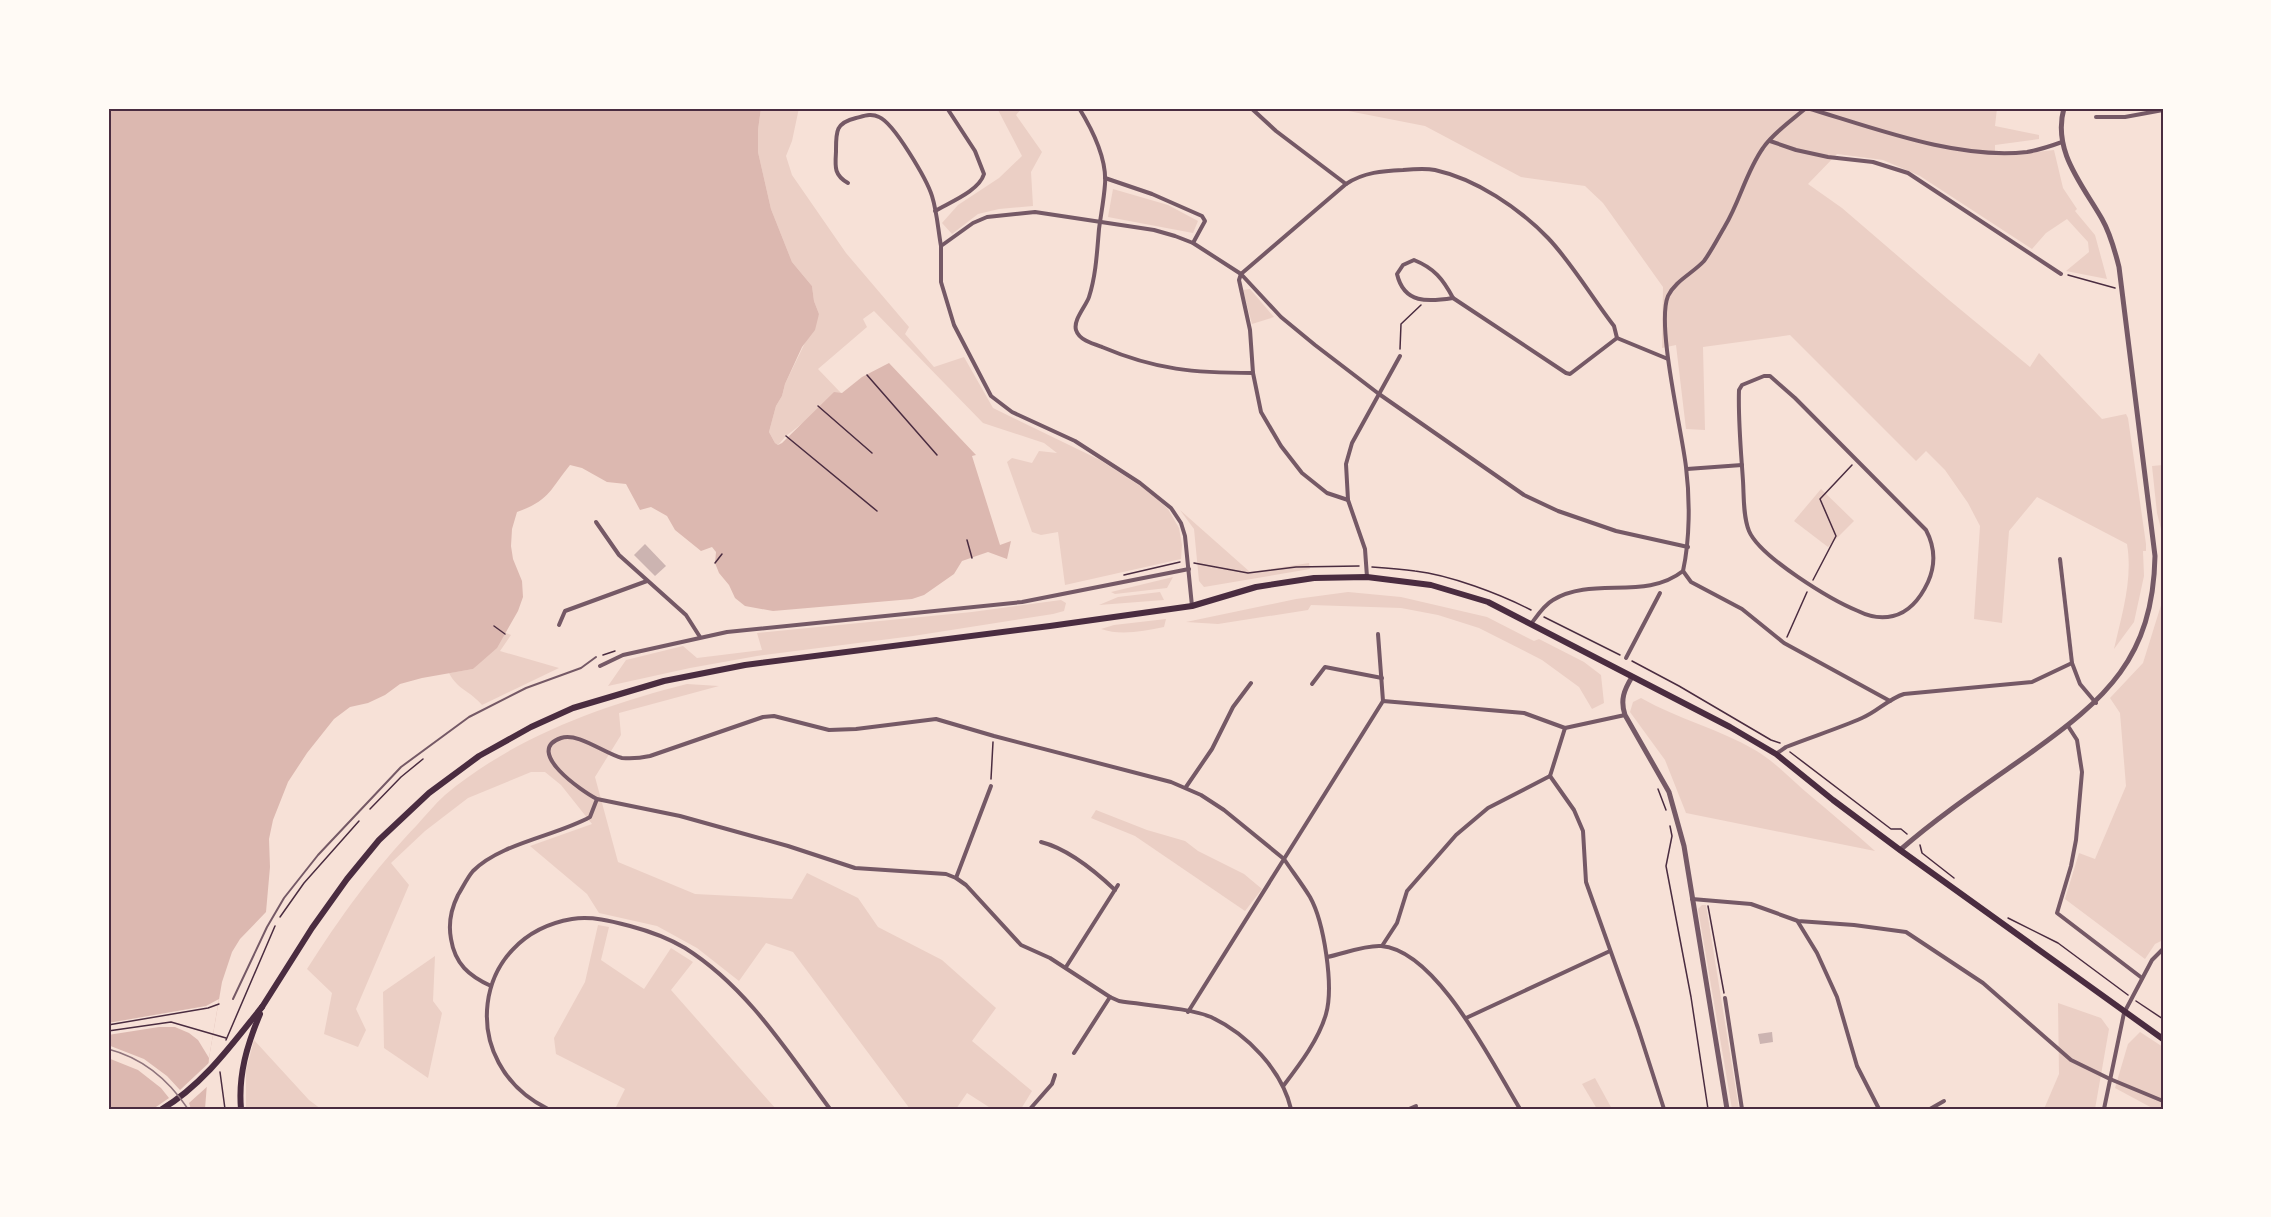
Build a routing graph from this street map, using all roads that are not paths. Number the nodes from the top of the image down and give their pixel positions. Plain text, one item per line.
1 (947, 108) edge
2 (1079, 108) edge
3 (1251, 108) edge
4 (1806, 108) edge
5 (2064, 108) edge
6 (2163, 110) edge
7 (2096, 117) dead end
8 (1770, 141) junction
9 (2062, 142) junction
10 (1105, 178) junction
11 (848, 183) dead end
12 (1346, 184) junction
13 (935, 212) junction
14 (1100, 222) junction
15 (1193, 243) junction
16 (941, 246) junction
17 (2061, 273) road end
18 (1241, 274) junction
19 (1453, 298) junction
20 (1617, 338) junction
21 (1400, 356) road end
22 (1668, 359) junction
23 (1253, 373) junction
24 (1379, 394) junction
25 (1742, 465) junction
26 (1687, 469) junction
27 (1348, 500) junction
28 (596, 522) dead end
29 (1688, 547) junction
30 (2060, 559) dead end
31 (1189, 569) junction
32 (1683, 571) junction
33 (1367, 577) junction
34 (647, 581) junction
35 (1660, 593) dead end
36 (1192, 606) junction
37 (1532, 624) junction
38 (559, 625) dead end
39 (1378, 634) dead end
40 (700, 637) junction
41 (596, 657) road end
42 (1626, 658) road end
43 (2072, 663) junction
44 (600, 666) dead end
45 (1632, 677) junction
46 (1382, 678) junction
47 (1251, 682) dead end
48 (1312, 684) dead end
49 (1383, 701) junction
50 (1890, 701) junction
51 (2096, 703) junction
52 (1625, 715) junction
53 (2068, 726) junction
54 (1565, 728) junction
55 (1776, 754) junction
56 (1550, 776) junction
57 (991, 786) dead end
58 (1186, 787) junction
59 (597, 799) junction
60 (1041, 842) dead end
61 (1900, 850) junction
62 (1284, 859) junction
63 (956, 878) junction
64 (1691, 899) junction
65 (1798, 921) junction
66 (1382, 946) junction
67 (2163, 948) edge
68 (1610, 951) junction
69 (1327, 957) junction
70 (1066, 967) junction
71 (2142, 978) junction
72 (491, 986) junction
73 (1110, 997) junction
74 (1725, 998) road end
75 (234, 999) dead end
76 (262, 1007) junction
77 (1188, 1012) junction
78 (2124, 1012) junction
79 (1466, 1018) junction
80 (2163, 1039) edge
81 (1074, 1053) dead end
82 (1055, 1075) dead end
83 (2110, 1079) junction
84 (1284, 1085) junction
85 (1944, 1101) dead end
86 (2163, 1101) edge
87 (1416, 1106) dead end
88 (162, 1109) edge
89 (241, 1109) edge
90 (548, 1109) edge
91 (830, 1109) edge
92 (1030, 1109) edge
93 (1291, 1109) edge
94 (1409, 1109) edge
95 (1520, 1109) edge
96 (1664, 1109) edge
97 (1727, 1109) edge
98 (1742, 1109) edge
99 (1879, 1109) edge
100 (1930, 1109) edge
101 (2104, 1109) edge

1 - 13 street
2 - 10 street
3 - 12 street
4 - 8 street
4 - 9 street
5 - 9 street
6 - 7 street
8 - 17 street
8 - 22 street
9 - 51 street
10 - 14 street
10 - 15 street
11 - 13 street
12 - 18 street
12 - 20 street
13 - 16 street
14 - 15 street
14 - 16 street
14 - 23 street
15 - 18 street
16 - 31 street
18 - 23 street
18 - 24 street
19 - 19 street
19 - 20 street
20 - 22 street
21 - 24 street
22 - 26 street
23 - 27 street
24 - 27 street
24 - 29 street
25 - 25 street
25 - 26 street
26 - 29 street
27 - 33 street
28 - 34 street
29 - 32 street
30 - 43 street
31 - 36 street
31 - 40 street
32 - 37 street
32 - 50 street
33 - 36 main road
33 - 37 main road
34 - 38 street
34 - 40 street
35 - 42 street
36 - 76 main road
37 - 45 main road
39 - 46 street
40 - 44 street
41 - 75 lane
43 - 50 street
43 - 51 street
45 - 52 street
45 - 55 main road
46 - 48 street
46 - 49 street
47 - 58 street
49 - 54 street
49 - 62 street
50 - 55 street
51 - 53 street
52 - 54 street
52 - 64 street
53 - 61 street
53 - 71 street
54 - 56 street
55 - 61 main road
56 - 66 street
56 - 68 street
57 - 63 street
58 - 59 street
58 - 62 street
59 - 63 street
59 - 72 street
60 - 70 street
61 - 78 main road
62 - 69 street
62 - 77 street
63 - 70 street
64 - 65 street
64 - 97 street
65 - 83 street
65 - 99 street
66 - 69 street
66 - 79 street
67 - 71 street
68 - 79 street
68 - 96 street
69 - 84 street
70 - 73 street
71 - 78 street
72 - 90 street
72 - 91 street
73 - 77 street
73 - 81 street
74 - 98 street
76 - 88 main road
76 - 89 main road
77 - 84 street
78 - 80 main road
78 - 83 street
79 - 95 street
82 - 92 street
83 - 86 street
83 - 101 street
84 - 93 street
85 - 100 street
87 - 94 street

